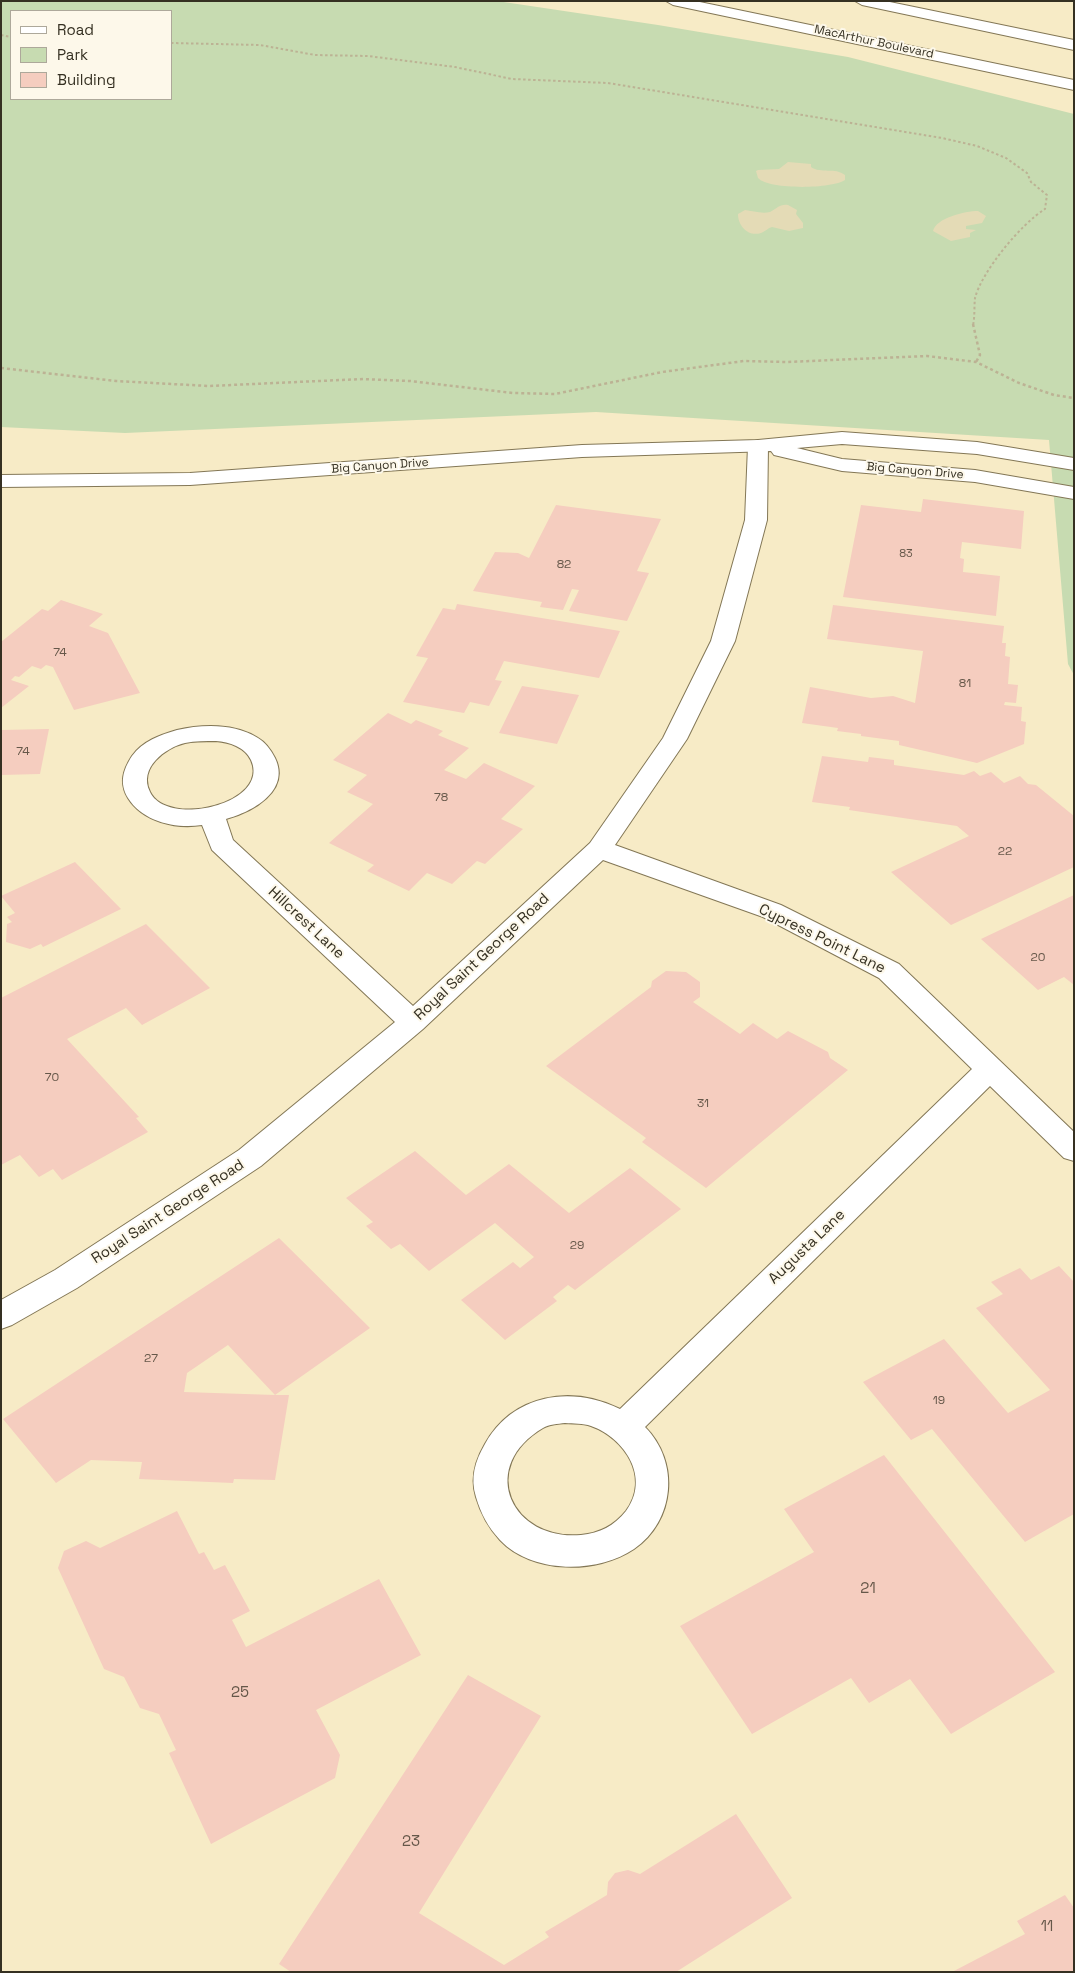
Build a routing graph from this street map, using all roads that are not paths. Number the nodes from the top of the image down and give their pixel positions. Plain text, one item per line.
1 (673, 1) edge
2 (862, 1) edge
3 (1074, 44) edge
4 (1074, 85) edge
5 (758, 446) junction
6 (1074, 464) edge
7 (1, 481) edge
8 (1074, 493) edge
9 (212, 816) junction
10 (599, 849) junction
11 (413, 1022) junction
12 (991, 1068) junction
13 (1074, 1150) edge
14 (1, 1316) edge
15 (624, 1426) junction

1 - 4 street, MacArthur Boulevard
2 - 3 street
5 - 6 street, Big Canyon Drive
5 - 7 street, Big Canyon Drive
5 - 8 street, Big Canyon Drive
5 - 10 street, Royal Saint George Road
9 - 9 street
9 - 11 street, Hillcrest Lane
10 - 11 street, Royal Saint George Road
10 - 12 street, Cypress Point Lane
11 - 14 street, Royal Saint George Road
12 - 13 street, Cypress Point Lane
12 - 15 street, Augusta Lane
15 - 15 street

